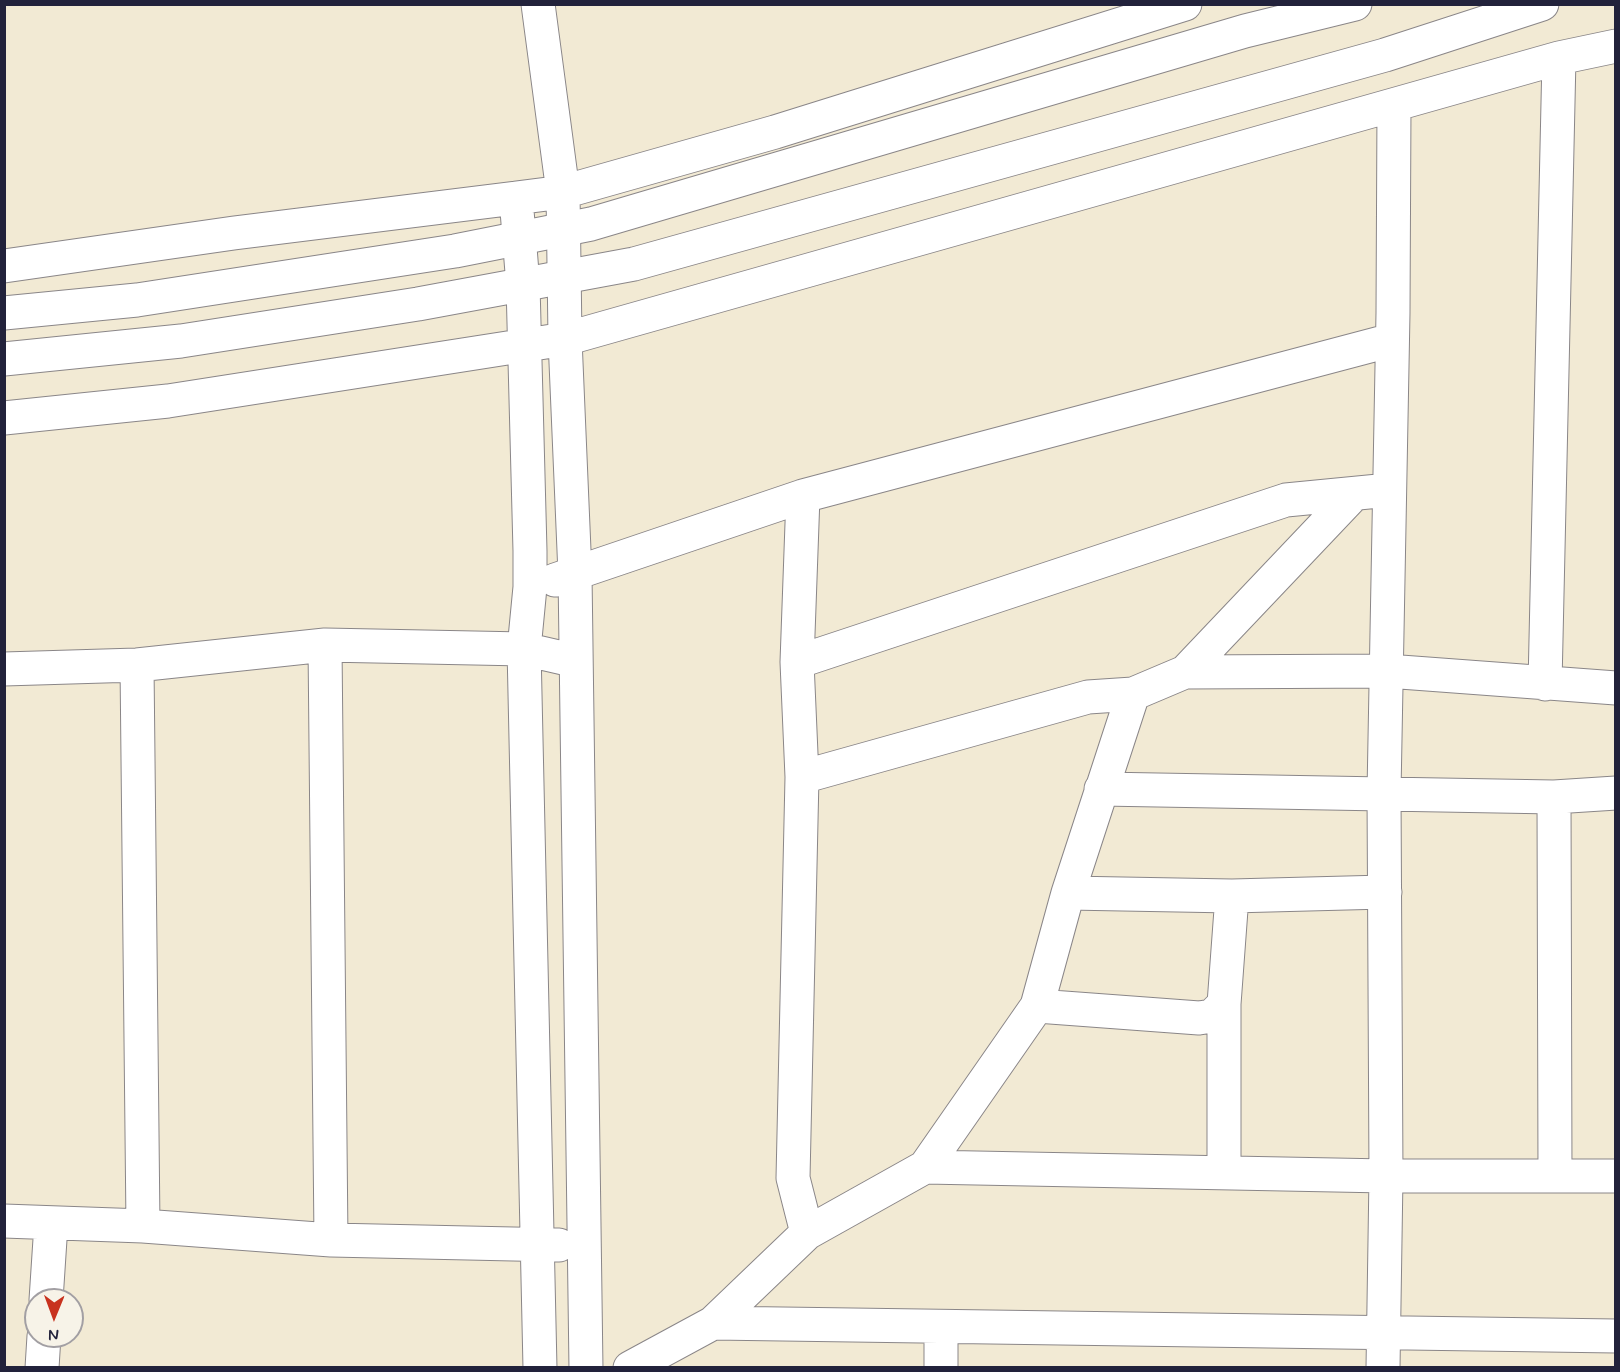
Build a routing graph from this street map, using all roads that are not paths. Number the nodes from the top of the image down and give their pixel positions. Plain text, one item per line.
1 (538, 4) edge
2 (1185, 4) edge
3 (1356, 4) edge
4 (1542, 4) edge
5 (1616, 46) edge
6 (1559, 58) junction
7 (1394, 106) junction
8 (562, 192) junction
9 (516, 198) junction
10 (563, 230) junction
11 (519, 238) junction
12 (4, 267) edge
13 (564, 277) junction
14 (523, 285) junction
15 (4, 313) edge
16 (565, 339) junction
17 (1392, 340) junction
18 (524, 347) junction
19 (4, 359) edge
20 (4, 418) edge
21 (1389, 490) junction
22 (1354, 494) junction
23 (803, 496) junction
24 (575, 574) junction
25 (530, 587) junction
26 (325, 645) junction
27 (524, 649) junction
28 (576, 661) junction
29 (797, 662) junction
30 (137, 665) junction
31 (4, 669) edge
32 (1387, 671) junction
33 (1185, 672) junction
34 (1545, 684) junction
35 (1616, 688) edge
36 (1133, 693) junction
37 (802, 777) junction
38 (1101, 789) junction
39 (1384, 792) junction
40 (1616, 793) edge
41 (1554, 797) junction
42 (1385, 892) junction
43 (1068, 893) junction
44 (1232, 896) junction
45 (1224, 1004) junction
46 (1037, 1006) junction
47 (925, 1167) junction
48 (1224, 1173) junction
49 (1386, 1176) junction
50 (1556, 1176) junction
51 (1616, 1176) edge
52 (4, 1221) edge
53 (51, 1224) junction
54 (143, 1226) junction
55 (807, 1233) junction
56 (331, 1240) junction
57 (584, 1244) junction
58 (538, 1247) junction
59 (47, 1288) edge
60 (713, 1323) junction
61 (941, 1328) junction
62 (1383, 1331) junction
63 (1616, 1336) edge
64 (43, 1348) edge
65 (42, 1368) edge
66 (540, 1368) edge
67 (586, 1368) edge
68 (630, 1368) edge
69 (941, 1368) edge
70 (1383, 1368) edge

1 - 8 street
2 - 8 street
3 - 10 street
4 - 13 street
5 - 6 street
6 - 7 street
6 - 34 street
7 - 16 street
7 - 17 street
8 - 9 street
8 - 10 street
9 - 11 street
9 - 12 street
10 - 11 street
10 - 13 street
11 - 14 street
11 - 15 street
13 - 14 street
13 - 16 street
14 - 18 street
14 - 19 street
16 - 18 street
16 - 24 street
17 - 21 street
17 - 23 street
18 - 20 street
18 - 25 street
21 - 22 street
21 - 32 street
22 - 29 street
22 - 33 street
23 - 24 street
23 - 29 street
24 - 25 street
24 - 28 street
25 - 27 street
26 - 27 street
26 - 30 street
26 - 56 street
27 - 28 street
27 - 58 street
28 - 57 street
29 - 37 street
30 - 31 street
30 - 54 street
32 - 33 street
32 - 34 street
32 - 39 street
33 - 36 street
34 - 35 street
36 - 37 street
36 - 38 street
37 - 55 street
38 - 39 street
38 - 43 street
39 - 41 street
39 - 42 street
40 - 41 street
41 - 50 street
42 - 44 street
42 - 49 street
43 - 44 street
43 - 46 street
44 - 45 street
45 - 46 street
45 - 48 street
46 - 47 street
47 - 48 street
47 - 55 street
48 - 49 street
49 - 50 street
49 - 62 street
50 - 51 street
52 - 53 street
53 - 54 street
53 - 59 street
54 - 56 street
55 - 60 street
56 - 58 street
57 - 58 street
57 - 67 street
58 - 66 street
60 - 61 street
60 - 68 street
61 - 62 street
61 - 69 street
62 - 63 street
62 - 70 street
64 - 65 street

